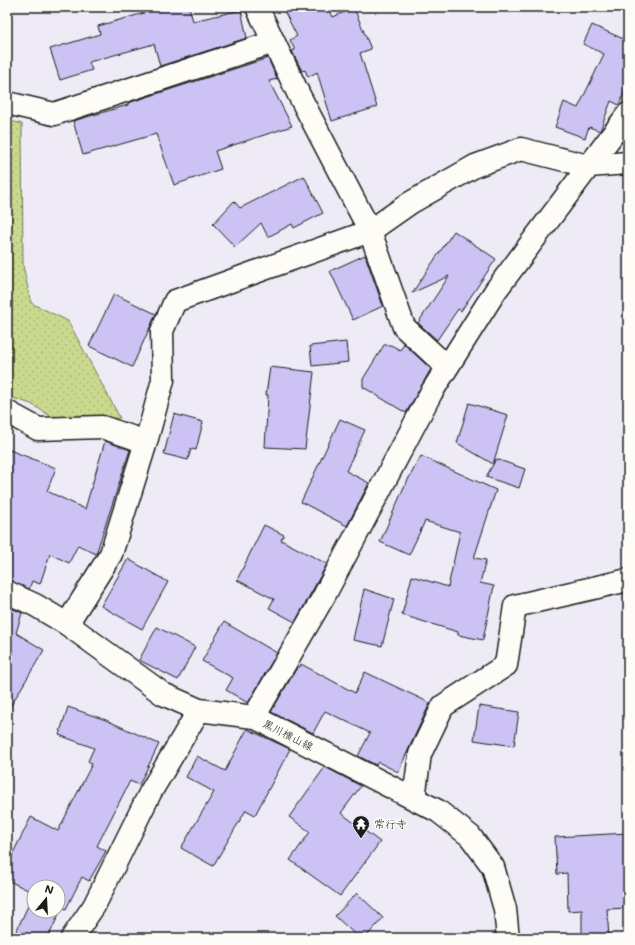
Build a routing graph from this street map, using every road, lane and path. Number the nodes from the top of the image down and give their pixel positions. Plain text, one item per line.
1 (257, 7) edge
2 (274, 42) junction
3 (7, 103) edge
4 (628, 114) edge
5 (628, 162) edge
6 (588, 166) junction
7 (370, 231) junction
8 (447, 367) junction
9 (7, 412) edge
10 (146, 442) junction
11 (628, 580) edge
12 (7, 592) edge
13 (67, 624) junction
14 (199, 710) junction
15 (254, 717) junction
16 (414, 798) junction
17 (72, 938) edge
18 (508, 938) edge

1 - 2 street
2 - 3 street
2 - 7 street
4 - 6 street
5 - 6 street
6 - 7 street
6 - 8 street
7 - 8 street
7 - 10 street
8 - 15 street
9 - 10 street
10 - 13 street
11 - 16 street
12 - 13 street, 黒川横山線
13 - 14 street, 黒川横山線
14 - 15 street, 黒川横山線
14 - 17 street
15 - 16 street, 黒川横山線
16 - 18 street, 黒川横山線

